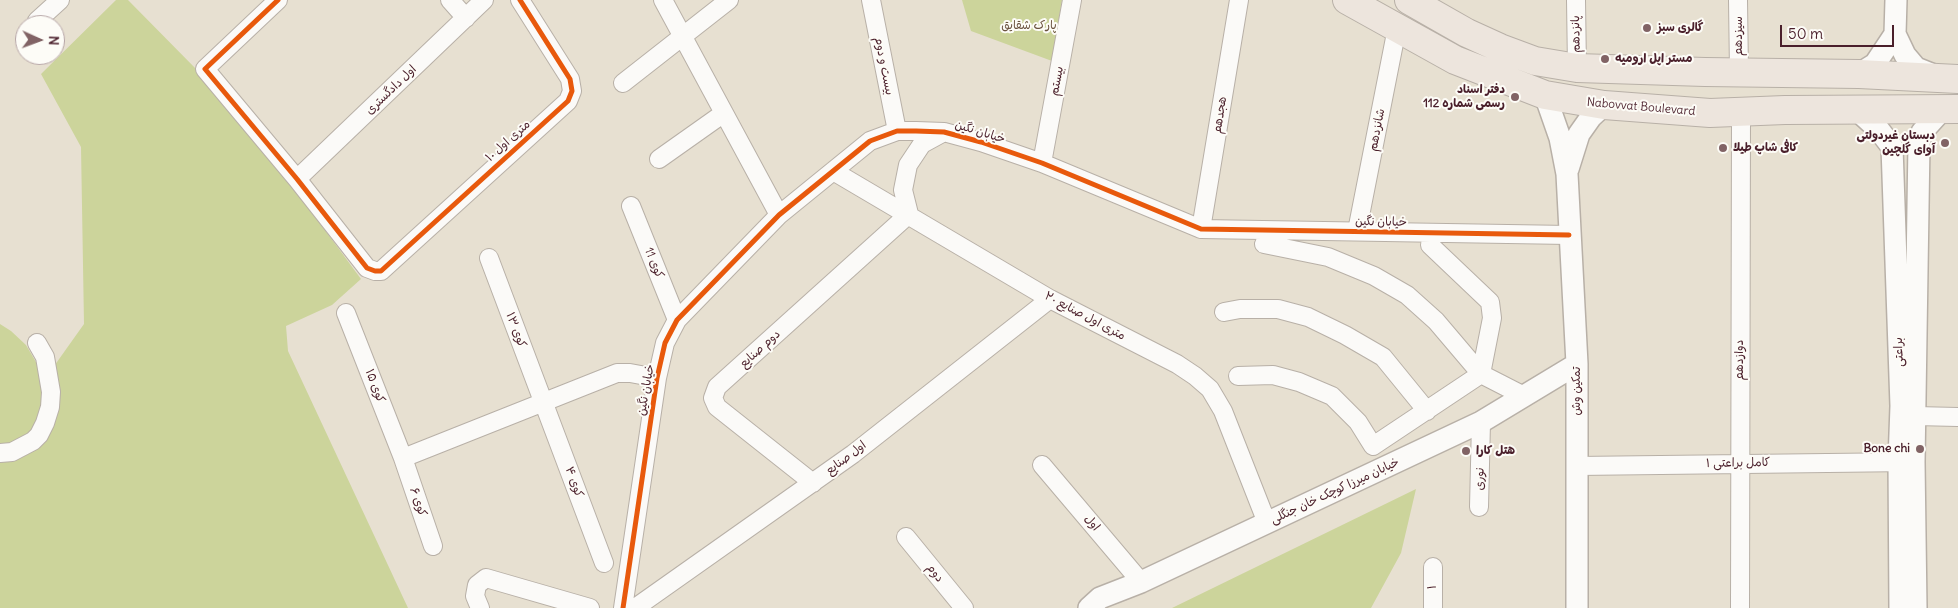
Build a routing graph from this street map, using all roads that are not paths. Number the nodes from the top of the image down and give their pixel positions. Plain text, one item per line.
1 (60, 0) edge
2 (278, 0) edge
3 (450, 0) edge
4 (484, 0) edge
5 (520, 0) edge
6 (663, 0) edge
7 (729, 0) edge
8 (871, 0) edge
9 (1072, 0) edge
10 (1239, 0) edge
11 (1347, 0) edge
12 (1409, 0) edge
13 (1576, 0) edge
14 (1738, 0) edge
15 (1896, 0) edge
16 (44, 15) edge
17 (466, 18) junction
18 (1397, 28) junction
19 (1895, 34) junction
20 (683, 37) junction
21 (1577, 68) junction
22 (1705, 72) junction
23 (1739, 72) junction
24 (1786, 74) junction
25 (1858, 74) junction
26 (1951, 79) edge
27 (623, 83) dead end
28 (1545, 95) junction
29 (1604, 105) junction
30 (1950, 109) edge
31 (1785, 110) junction
32 (1856, 110) junction
33 (1741, 112) junction
34 (724, 113) junction
35 (1710, 113) junction
36 (897, 131) junction
37 (944, 132) junction
38 (660, 159) dead end
39 (1042, 163) junction
40 (833, 171) junction
41 (1566, 174) junction
42 (297, 178) junction
43 (631, 206) dead end
44 (909, 214) junction
45 (779, 215) junction
46 (1201, 229) junction
47 (1357, 231) junction
48 (1569, 235) junction
49 (1264, 244) dead end
50 (1430, 245) dead end
51 (489, 258) dead end
52 (1050, 299) junction
53 (1224, 312) dead end
54 (346, 313) dead end
55 (677, 320) junction
56 (37, 343) dead end
57 (1577, 364) junction
58 (1482, 374) junction
59 (1238, 376) dead end
60 (657, 378) junction
61 (1524, 396) junction
62 (544, 402) junction
63 (1427, 411) junction
64 (1915, 416) junction
65 (1958, 417) edge
66 (1481, 422) junction
67 (0, 452) edge
68 (403, 458) junction
69 (1907, 462) junction
70 (1740, 463) junction
71 (1042, 465) dead end
72 (1577, 466) junction
73 (813, 483) junction
74 (1479, 506) dead end
75 (1267, 523) junction
76 (906, 537) dead end
77 (433, 546) dead end
78 (604, 563) dead end
79 (1433, 567) dead end
80 (1141, 582) junction
81 (480, 608) edge
82 (590, 608) edge
83 (623, 608) edge
84 (635, 608) edge
85 (964, 608) edge
86 (1088, 608) edge
87 (1433, 608) edge
88 (1576, 608) edge
89 (1740, 608) edge
90 (1900, 608) edge
91 (1916, 608) edge

1 - 16 street
2 - 42 street
3 - 17 street
4 - 17 street, اول دادگستری
5 - 42 street, ۱۰ متری اول
6 - 20 street
7 - 20 street
8 - 36 street, بیست و دوم
9 - 39 street, بیستم
10 - 46 street, هجدهم
11 - 18 main road, Nabovvat Boulevard
12 - 21 main road
13 - 21 street, پانزدهم
14 - 23 street, سیزدهم
15 - 19 street
17 - 42 street, اول دادگستری
18 - 28 main road, Nabovvat Boulevard
18 - 47 street, شانزدهم
19 - 25 street
19 - 26 street
20 - 27 street
20 - 34 street
21 - 22 main road
22 - 23 main road
22 - 35 main road
23 - 24 main road
24 - 25 main road
24 - 31 main road
25 - 26 main road
28 - 29 main road, Nabovvat Boulevard
28 - 41 street
29 - 35 main road, Nabovvat Boulevard
29 - 41 street
30 - 32 main road, Nabovvat Boulevard
30 - 64 street, براعتی
31 - 32 main road, Nabovvat Boulevard
31 - 33 main road, Nabovvat Boulevard
32 - 69 street, براعتی
33 - 35 main road, Nabovvat Boulevard
33 - 70 street, دوازدهم
34 - 38 street
34 - 45 street
36 - 37 street, خیابان نگین
36 - 40 street, خیابان نگین
37 - 39 street, خیابان نگین
37 - 44 street
39 - 46 street, خیابان نگین
40 - 44 street, ۲۰ متری اول صنایع
40 - 45 street, خیابان نگین
41 - 48 street, تمکین وش
43 - 55 street, کوی 11
44 - 52 street, ۲۰ متری اول صنایع
44 - 73 street, دوم صنایع
45 - 55 street, خیابان نگین
46 - 47 street, خیابان نگین
47 - 48 street, خیابان نگین
48 - 57 street, تمکین وش
49 - 58 street
50 - 58 street
51 - 62 street, کوی ۱۳
52 - 73 street, اول صنایع
52 - 75 street, ۲۰ متری اول صنایع
53 - 63 street
54 - 68 street, کوی ۱۵
55 - 60 street, خیابان نگین
56 - 67 street
57 - 61 street, خیابان میرزا کوچک خان جنگلی
57 - 72 street, تمکین وش
58 - 61 street
58 - 63 street
59 - 63 street
60 - 62 street
60 - 83 street, خیابان نگین
61 - 66 street, خیابان میرزا کوچک خان جنگلی
62 - 68 street
62 - 78 street, کوی ۴
64 - 65 street
64 - 69 street, براعتی
66 - 74 street, نوری
66 - 75 street, خیابان میرزا کوچک خان جنگلی
68 - 77 street, کوی ۶
69 - 70 street, کامل براعتی ۱
69 - 90 street, براعتی
69 - 91 street, براعتی
70 - 72 street, کامل براعتی ۱
70 - 89 street, دوازدهم
71 - 80 street, اول
72 - 88 street, تمکین وش
73 - 84 street, اول صنایع
75 - 80 street, خیابان میرزا کوچک خان جنگلی
76 - 85 street, دوم
79 - 87 street, ۱
80 - 86 street, خیابان میرزا کوچک خان جنگلی
81 - 82 street

